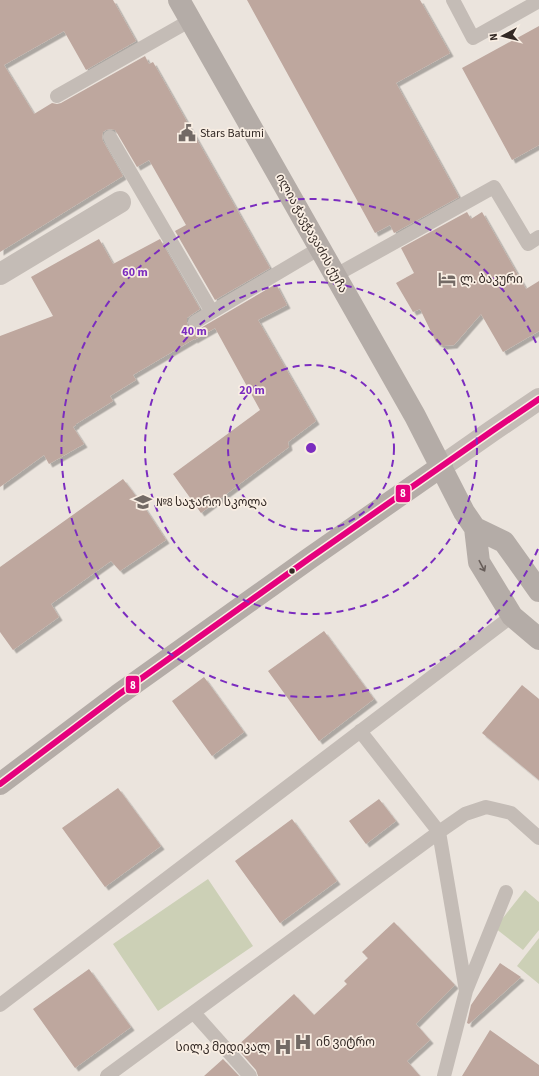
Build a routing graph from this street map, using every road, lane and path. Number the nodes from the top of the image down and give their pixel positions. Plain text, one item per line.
1 (179, 0) edge
2 (453, 0) edge
3 (539, 1) edge
4 (191, 20) junction
5 (57, 96) dead end
6 (110, 137) dead end
7 (120, 202) dead end
8 (539, 237) edge
9 (320, 248) junction
10 (0, 274) edge
11 (336, 276) junction
12 (212, 312) junction
13 (195, 322) dead end
14 (539, 399) edge
15 (442, 466) junction
16 (475, 528) junction
17 (539, 590) edge
18 (512, 616) junction
19 (539, 638) edge
20 (360, 732) junction
21 (0, 784) edge
22 (439, 832) junction
23 (539, 838) edge
24 (506, 892) dead end
25 (466, 991) junction
26 (1, 1004) edge
27 (194, 1013) junction
28 (107, 1076) edge
29 (250, 1076) edge
30 (444, 1076) edge

1 - 4 main road, ილია ჭავჭავაძის ქუჩა
2 - 3 lane
4 - 5 lane
4 - 9 main road, ილია ჭავჭავაძის ქუჩა
6 - 12 lane
7 - 10 street
8 - 11 lane
9 - 11 main road, ილია ჭავჭავაძის ქუჩა
9 - 12 lane
11 - 15 main road, ილია ჭავჭავაძის ქუჩა
12 - 13 lane
14 - 15 street
15 - 16 main road, ილია ჭავჭავაძის ქუჩა
15 - 21 main road
16 - 17 main road
16 -> 18 main road
18 - 19 main road
18 - 20 lane
20 - 22 lane
20 - 26 lane
22 - 23 lane
22 - 25 lane
22 - 27 lane
24 - 25 lane
25 - 30 lane
27 - 28 lane
27 - 29 lane

